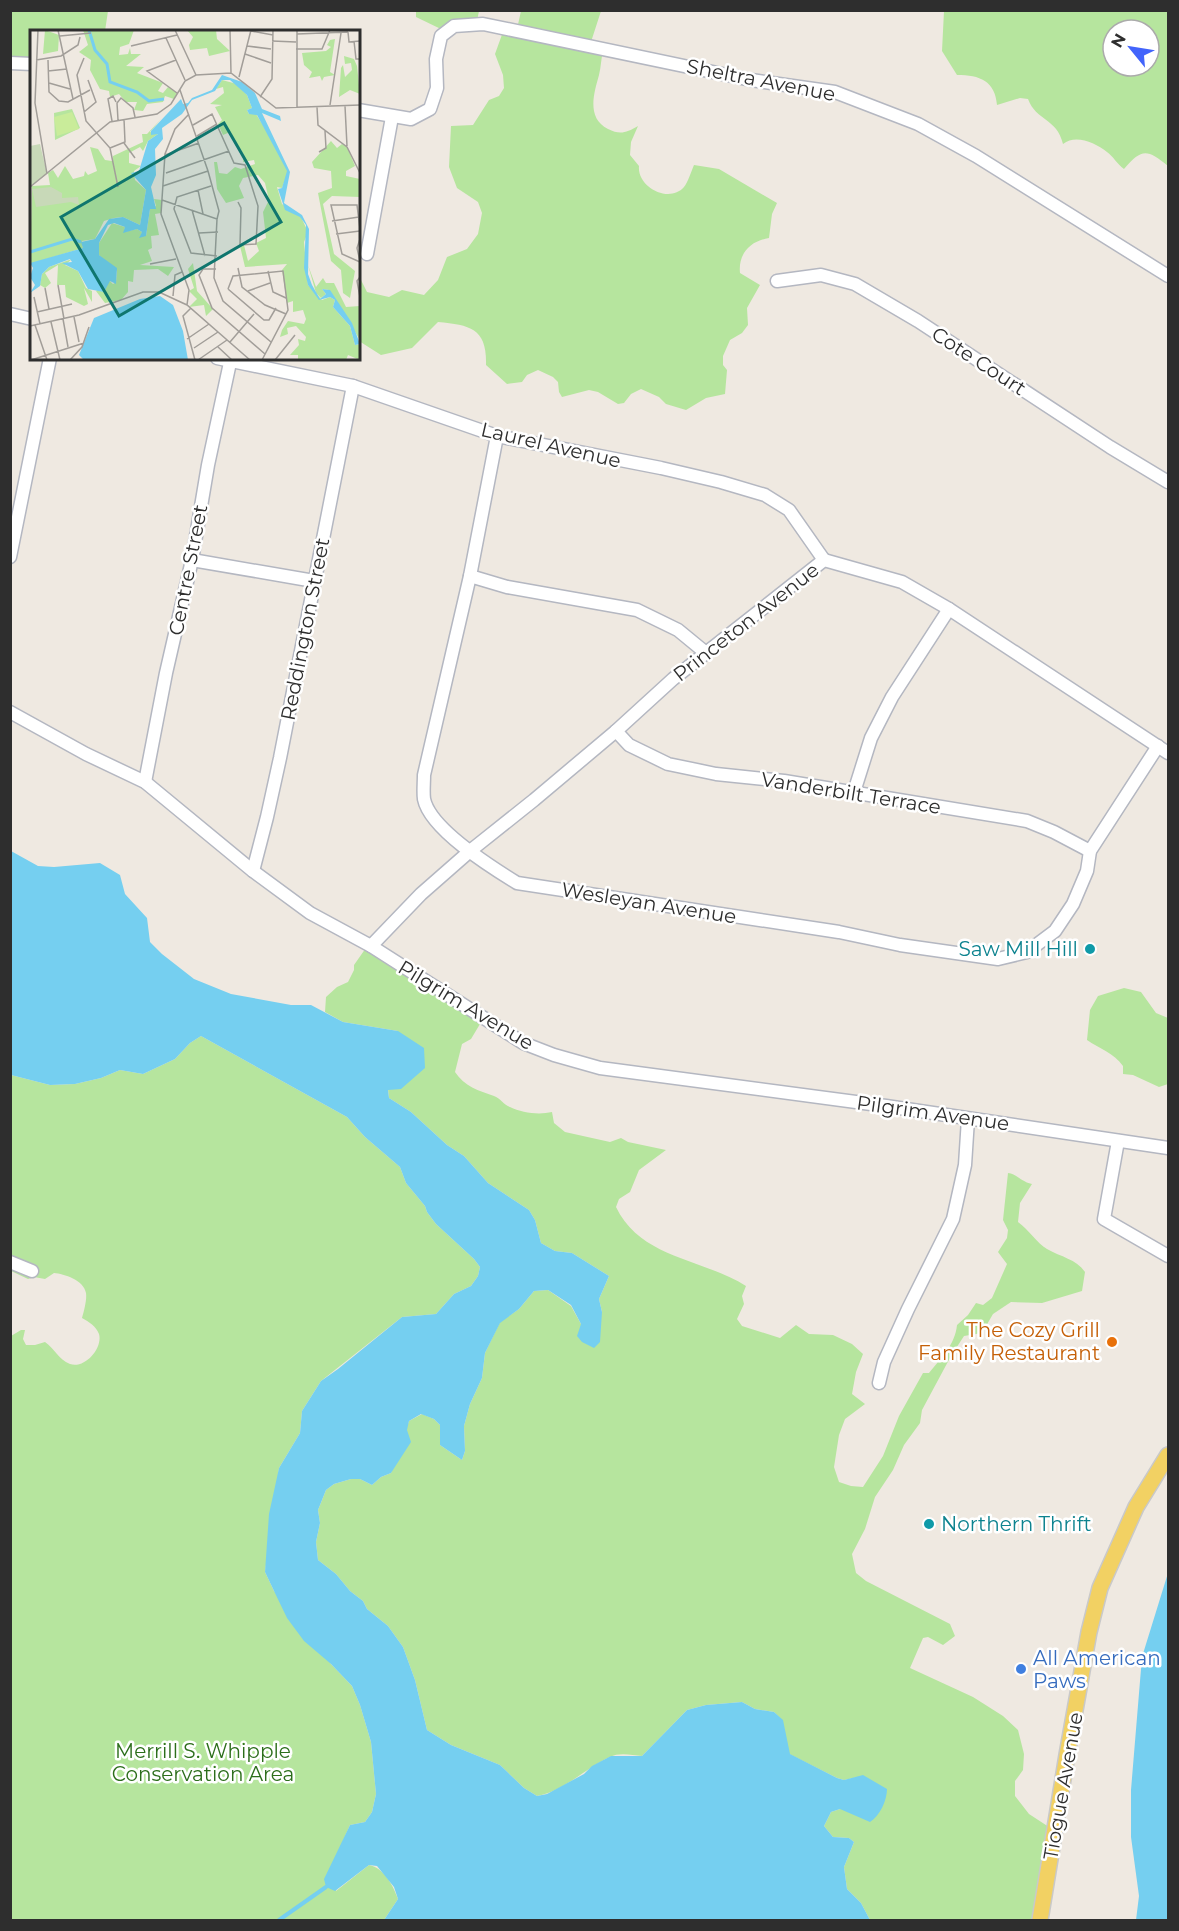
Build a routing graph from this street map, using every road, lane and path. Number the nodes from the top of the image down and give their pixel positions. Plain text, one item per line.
1 (10, 63) edge
2 (30, 64) edge
3 (360, 110) edge
4 (392, 117) junction
5 (367, 254) dead end
6 (1168, 276) edge
7 (777, 281) dead end
8 (10, 314) edge
9 (30, 319) edge
10 (50, 360) edge
11 (231, 360) edge
12 (353, 386) junction
13 (497, 436) junction
14 (1168, 482) edge
15 (10, 557) edge
16 (192, 560) junction
17 (824, 560) junction
18 (470, 576) junction
19 (314, 580) junction
20 (949, 609) junction
21 (706, 653) junction
22 (10, 712) edge
23 (616, 731) junction
24 (1163, 750) edge
25 (146, 782) junction
26 (854, 792) junction
27 (470, 851) junction
28 (1090, 851) junction
29 (253, 871) junction
30 (370, 946) junction
31 (968, 1119) junction
32 (1118, 1141) junction
33 (1168, 1148) edge
34 (1168, 1256) edge
35 (10, 1262) edge
36 (32, 1270) dead end
37 (879, 1383) dead end
38 (1168, 1455) edge
39 (1040, 1920) edge

1 - 2 street
3 - 4 street
4 - 5 street
4 - 6 street, Sheltra Avenue
7 - 14 street, Cote Court
8 - 9 street
10 - 15 street
11 - 12 street, Laurel Avenue
11 - 16 street, Centre Street
12 - 13 street, Laurel Avenue
12 - 19 street, Reddington Street
13 - 17 street, Laurel Avenue
13 - 18 street, Wesleyan Avenue
16 - 19 street
16 - 25 street, Centre Street
17 - 20 street, Princeton Avenue
17 - 21 street, Princeton Avenue
18 - 21 street
18 - 27 street, Wesleyan Avenue
19 - 29 street, Reddington Street
20 - 24 street, Princeton Avenue
20 - 26 street
21 - 23 street, Princeton Avenue
22 - 25 street, Pilgrim Avenue
23 - 26 street, Vanderbilt Terrace
23 - 27 street, Princeton Avenue
24 - 28 street, Wesleyan Avenue
25 - 29 street, Pilgrim Avenue
26 - 28 street, Vanderbilt Terrace
27 - 28 street, Wesleyan Avenue
27 - 30 street, Princeton Avenue
29 - 30 street, Pilgrim Avenue
30 - 31 street, Pilgrim Avenue
31 - 32 street, Pilgrim Avenue
31 - 37 street
32 - 33 street, Pilgrim Avenue
32 - 34 street
35 - 36 street
38 - 39 main road, Tiogue Avenue

